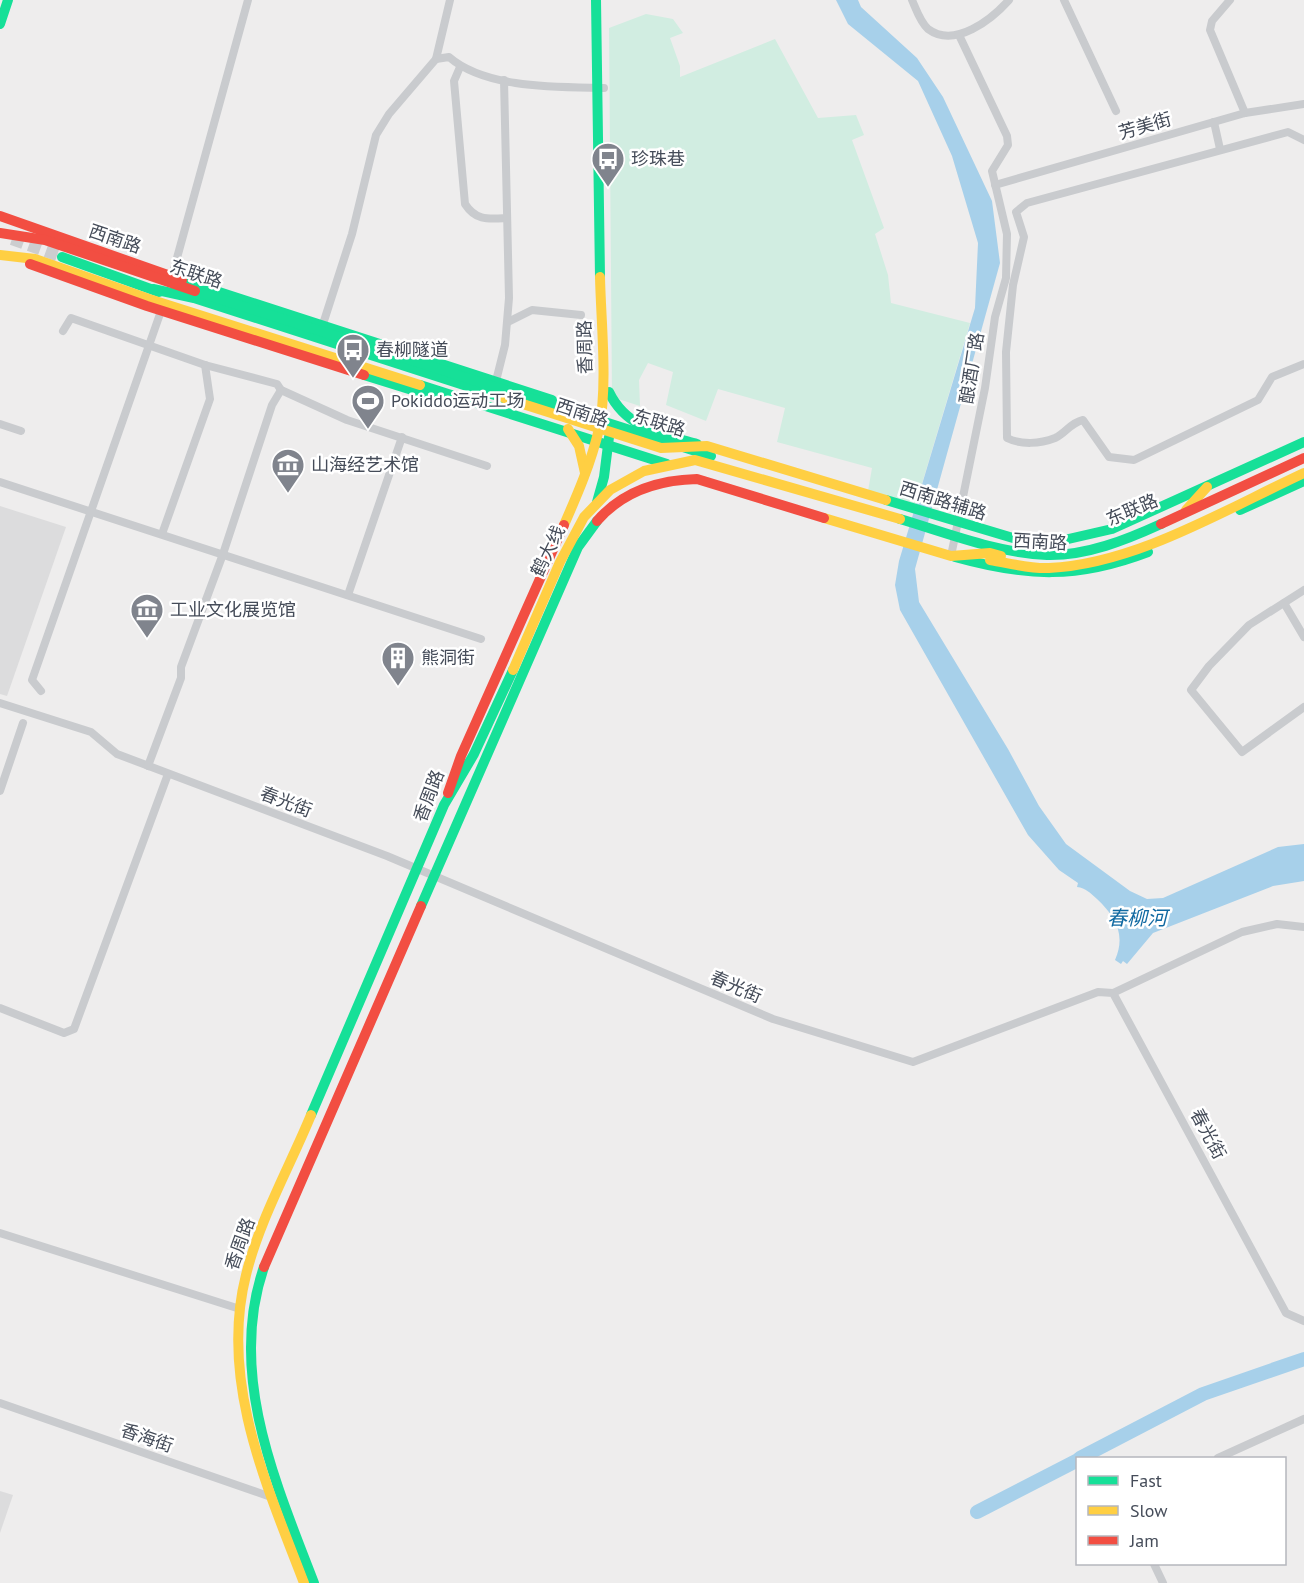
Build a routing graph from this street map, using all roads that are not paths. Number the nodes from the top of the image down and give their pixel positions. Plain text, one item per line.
1 (8, 0) edge
2 (248, 0) edge
3 (450, 0) edge
4 (596, 0) edge
5 (603, 0) edge
6 (912, 0) edge
7 (1009, 0) edge
8 (1064, 0) edge
9 (1230, 0) edge
10 (0, 24) edge
11 (959, 35) junction
12 (436, 59) junction
13 (460, 67) junction
14 (504, 80) junction
15 (601, 88) junction
16 (1304, 104) edge
17 (1116, 111) dead end
18 (1245, 113) junction
19 (1214, 122) junction
20 (1304, 140) edge
21 (1220, 149) junction
22 (995, 184) junction
23 (0, 216) edge
24 (507, 218) junction
25 (0, 233) edge
26 (0, 254) edge
27 (63, 257) tunnel mouth
28 (172, 276) junction
29 (227, 294) junction
30 (193, 302) junction
31 (161, 311) junction
32 (581, 315) dead end
33 (508, 322) junction
34 (323, 324) junction
35 (63, 331) dead end
36 (273, 331) junction
37 (149, 345) junction
38 (292, 352) junction
39 (205, 364) junction
40 (1304, 364) edge
41 (281, 390) junction
42 (605, 390) junction
43 (492, 394) junction
44 (563, 421) junction
45 (0, 424) edge
46 (21, 431) dead end
47 (599, 432) junction
48 (402, 437) junction
49 (1304, 442) edge
50 (707, 446) junction
51 (1304, 450) edge
52 (660, 451) junction
53 (1304, 458) edge
54 (1304, 465) edge
55 (487, 466) dead end
56 (1304, 473) edge
57 (585, 477) junction
58 (697, 479) junction
59 (1304, 481) edge
60 (0, 482) edge
61 (791, 487) joint
62 (1206, 487) junction
63 (92, 511) junction
64 (1184, 513) junction
65 (958, 522) junction
66 (162, 534) junction
67 (955, 535) junction
68 (578, 547) junction
69 (223, 554) junction
70 (951, 556) junction
71 (1304, 590) edge
72 (348, 595) junction
73 (1284, 603) junction
74 (1304, 637) edge
75 (481, 639) dead end
76 (41, 691) dead end
77 (0, 703) edge
78 (1304, 707) edge
79 (23, 723) dead end
80 (148, 766) junction
81 (168, 774) junction
82 (0, 791) edge
83 (444, 806) junction
84 (417, 868) junction
85 (434, 875) junction
86 (1304, 927) edge
87 (1113, 993) junction
88 (0, 1008) edge
89 (0, 1233) edge
90 (240, 1309) junction
91 (1304, 1321) edge
92 (0, 1403) edge
93 (1304, 1419) edge
94 (1220, 1457) edge
95 (272, 1497) junction
96 (284, 1502) junction
97 (1155, 1565) edge
98 (304, 1583) edge
99 (314, 1583) edge
100 (1163, 1583) edge

1 - 10 main road
2 - 28 street
3 - 12 street
4 - 15 main road, 香周路
5 - 15 main road, 香周路
6 - 11 street
7 - 11 street
8 - 17 street
9 - 18 street
11 - 22 street
12 - 13 street
12 - 34 street
13 - 14 street
13 - 24 street
14 - 15 street
14 - 24 street
15 - 42 main road, 香周路
16 - 18 street, 芳美街
18 - 19 street, 芳美街
19 - 21 street
19 - 22 street, 芳美街
20 - 21 street
21 - 40 street
22 - 65 street, 酿酒厂路
23 - 28 main road, 西南路
24 - 33 street
25 - 47 main road, 东联路
26 - 31 main road
26 - 47 main road, 东联路
27 - 30 main road, 西南路
28 - 29 main road, 西南路
28 - 30 main road
29 - 30 main road
29 - 34 main road, 西南路
30 - 31 main road
30 - 36 main road, 西南路
30 - 43 main road, 西南路
31 - 37 street
31 - 38 main road
32 - 33 street
33 - 43 street
34 - 47 main road, 西南路
35 - 37 street
36 - 38 main road
36 - 44 main road, 西南路
37 - 39 street
37 - 63 street
38 - 47 main road
39 - 41 street
39 - 66 street
41 - 48 street
41 - 69 street
42 - 44 main road
42 - 47 main road, 香周路
42 - 50 main road
43 - 44 main road, 西南路
44 - 47 main road, 西南路
44 - 57 main road
45 - 46 street
47 - 51 main road, 东联路
47 - 52 main road, 西南路辅路
47 - 56 main road, 东联路
47 - 57 main road, 香周路
47 - 68 main road, 香周路
48 - 55 street
48 - 72 street
49 - 62 main road, 西南路辅路
50 - 52 main road, 西南路辅路
50 - 58 main road
50 - 65 main road, 西南路辅路
52 - 58 main road, 西南路
53 - 64 main road, 西南路
54 - 70 main road, 西南路
57 - 83 main road, 香周路
58 - 68 main road, 鹤大线
58 - 70 main road, 西南路
59 - 70 main road
60 - 63 street
61 - 67 main road, 西南路
61 - 83 main road, 鹤大线
62 - 64 main road
62 - 65 main road, 西南路辅路
63 - 66 street
63 - 76 street
64 - 67 main road, 西南路
65 - 67 street, 酿酒厂路
66 - 69 street
67 - 70 street, 酿酒厂路
68 - 85 main road, 香周路
69 - 72 street
69 - 80 street
71 - 73 street
72 - 75 street
73 - 74 street
73 - 78 street
77 - 80 street, 春光街
79 - 82 street
80 - 81 street, 春光街
81 - 84 street, 春光街
81 - 88 street
83 - 84 main road, 香周路
84 - 85 street, 春光街
84 - 90 main road, 香周路
85 - 87 street, 春光街
85 - 96 main road, 香周路
86 - 87 street
87 - 91 street, 春光街
89 - 90 street
90 - 95 main road, 香周路
92 - 95 street, 香海街
93 - 94 street
95 - 96 street, 香海街
95 - 98 main road, 香周路
96 - 99 main road, 香周路
97 - 100 street

